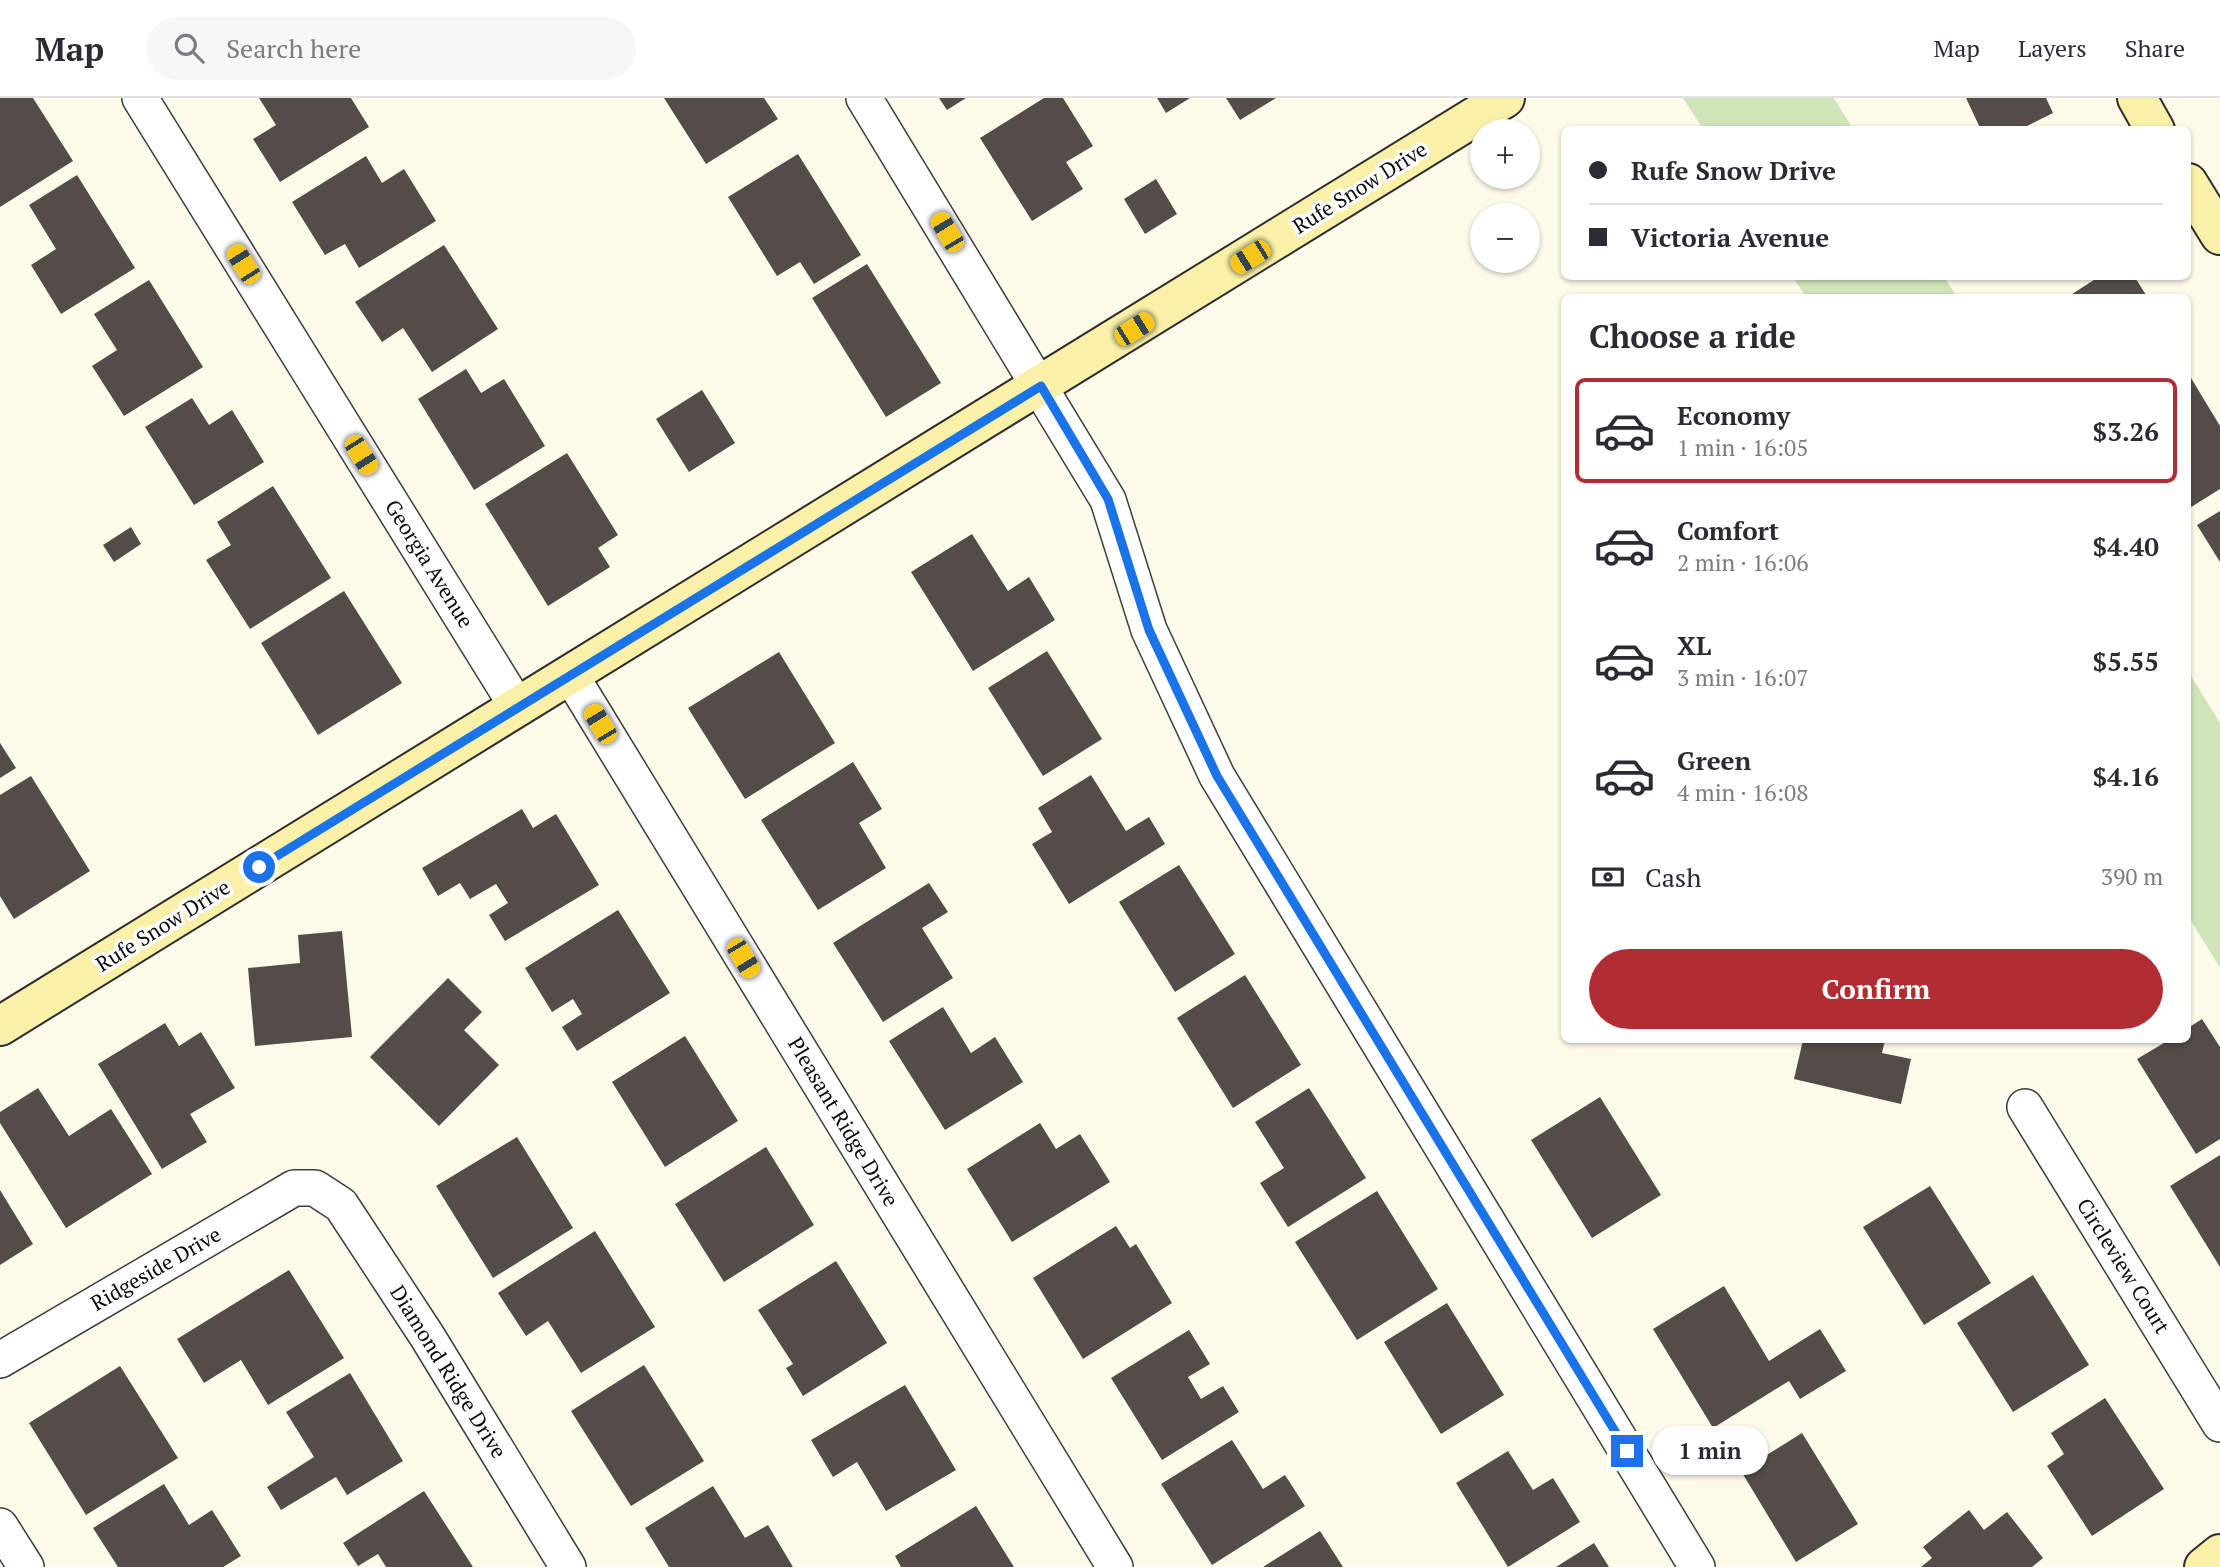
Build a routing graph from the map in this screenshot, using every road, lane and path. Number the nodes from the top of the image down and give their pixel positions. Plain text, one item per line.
1 (140, 98) edge
2 (864, 98) edge
3 (1505, 98) edge
4 (2137, 98) edge
5 (2153, 126) edge
6 (2191, 188) edge
7 (2220, 235) edge
8 (1041, 386) junction
9 (571, 676) junction
10 (518, 708) junction
11 (0, 1026) edge
12 (2025, 1108) dead end
13 (315, 1188) joint
14 (0, 1360) edge
15 (2220, 1424) edge
16 (0, 1526) edge
17 (2220, 1554) edge
18 (26, 1567) edge
19 (568, 1567) edge
20 (1115, 1567) edge
21 (1697, 1567) edge
22 (2204, 1567) edge

1 - 10 street, Georgia Avenue
2 - 8 street
3 - 8 main road, Rufe Snow Drive
4 - 5 main road
6 - 7 main road
8 - 9 main road, Rufe Snow Drive
8 - 21 street
9 - 10 main road, Rufe Snow Drive
9 - 20 street, Pleasant Ridge Drive
10 - 11 main road, Rufe Snow Drive
12 - 15 street, Circleview Court
13 - 14 street, Ridgeside Drive
13 - 19 street, Diamond Ridge Drive
16 - 18 street
17 - 22 main road

